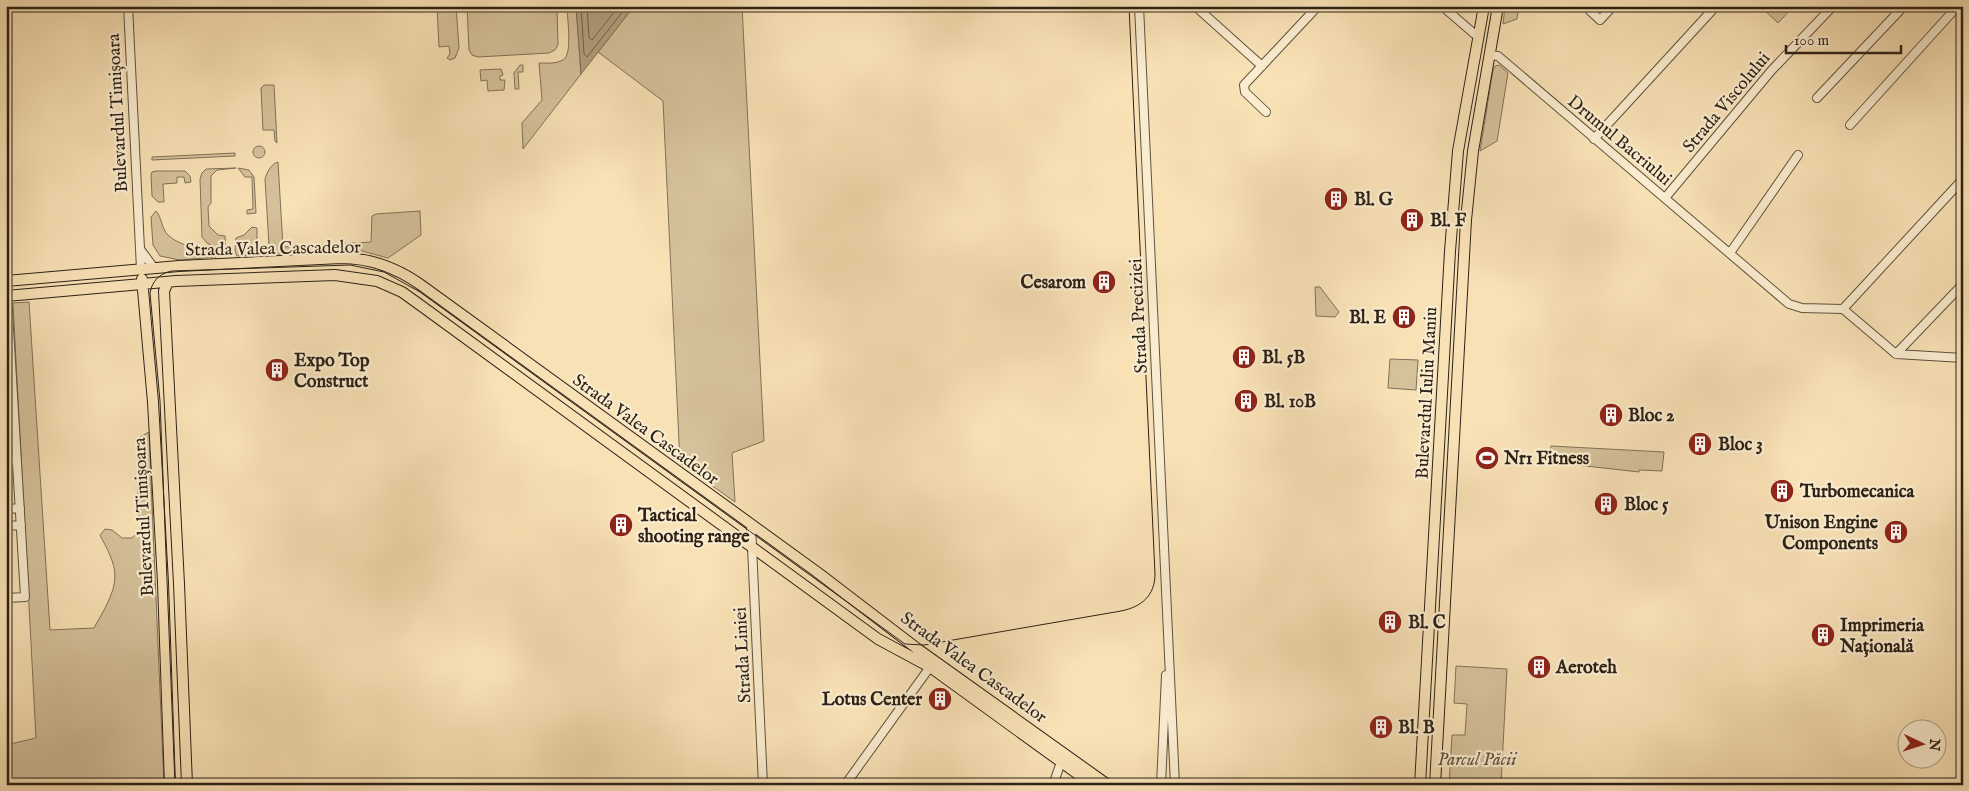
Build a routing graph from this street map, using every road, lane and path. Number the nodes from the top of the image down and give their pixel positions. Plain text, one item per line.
1 (128, 6) edge
2 (1139, 6) edge
3 (1194, 6) edge
4 (1442, 6) edge
5 (1484, 6) edge
6 (1498, 6) edge
7 (1585, 6) edge
8 (1613, 6) edge
9 (1716, 6) edge
10 (1833, 6) edge
11 (1904, 6) edge
12 (1316, 7) edge
13 (1953, 8) edge
14 (1963, 15) edge
15 (1478, 37) junction
16 (1476, 52) junction
17 (1489, 55) junction
18 (1262, 66) junction
19 (1817, 98) dead end
20 (1266, 112) dead end
21 (1850, 126) dead end
22 (1594, 139) junction
23 (1798, 155) dead end
24 (1963, 179) edge
25 (1665, 198) junction
26 (140, 249) junction
27 (1730, 253) junction
28 (341, 258) junction
29 (154, 268) junction
30 (141, 269) junction
31 (341, 275) junction
32 (6, 281) edge
33 (142, 284) junction
34 (1963, 284) edge
35 (164, 285) junction
36 (7, 296) edge
37 (7, 309) edge
38 (1843, 309) junction
39 (506, 347) junction
40 (1896, 354) junction
41 (1962, 357) edge
42 (496, 360) junction
43 (9, 364) edge
44 (578, 400) junction
45 (568, 413) junction
46 (17, 460) junction
47 (6, 461) edge
48 (20, 508) junction
49 (6, 509) edge
50 (21, 525) junction
51 (751, 525) junction
52 (6, 526) edge
53 (752, 546) junction
54 (6, 598) edge
55 (930, 668) junction
56 (1168, 676) junction
57 (1061, 762) junction
58 (1161, 771) junction
59 (170, 785) edge
60 (187, 785) edge
61 (763, 785) edge
62 (845, 785) edge
63 (1053, 785) edge
64 (1093, 785) edge
65 (1108, 785) edge
66 (1156, 785) edge
67 (1161, 785) edge
68 (1175, 785) edge
69 (1420, 785) edge
70 (1435, 785) edge

1 - 26 street, Bulevardul Timișoara
2 - 56 street, Strada Preciziei
3 - 18 street
4 - 15 street
5 - 15 main road, Bulevardul Iuliu Maniu
6 - 17 main road, Bulevardul Iuliu Maniu
7 - 8 street
9 - 22 street
10 - 25 street, Strada Viscolului
11 - 19 street
12 - 18 street
13 - 14 street
13 - 21 street
15 - 16 main road, Bulevardul Iuliu Maniu
16 - 17 main road
16 - 69 main road, Bulevardul Iuliu Maniu
17 - 22 street, Drumul Bacriului
17 - 70 main road, Bulevardul Iuliu Maniu
18 - 20 street
22 - 25 street, Drumul Bacriului
23 - 27 street
24 - 38 street
25 - 27 street, Drumul Bacriului
26 - 29 street
26 - 30 street, Bulevardul Timișoara
27 - 38 street, Drumul Bacriului
28 - 29 main road, Strada Valea Cascadelor
28 - 31 main road
28 - 39 main road, Strada Valea Cascadelor
29 - 30 main road, Strada Valea Cascadelor
29 - 35 main road
30 - 32 main road, Strada Valea Cascadelor
30 - 33 main road, Bulevardul Timișoara
30 - 35 main road
31 - 35 main road, Strada Valea Cascadelor
31 - 42 main road, Strada Valea Cascadelor
33 - 35 main road, Strada Valea Cascadelor
33 - 36 main road, Strada Valea Cascadelor
33 - 59 main road, Bulevardul Timișoara
34 - 40 street
35 - 60 main road, Bulevardul Timișoara
36 - 37 street
37 - 43 street
38 - 40 street
39 - 42 main road
39 - 44 main road, Strada Valea Cascadelor
40 - 41 street
42 - 45 main road, Strada Valea Cascadelor
43 - 46 street
44 - 45 main road
44 - 51 main road, Strada Valea Cascadelor
45 - 53 main road, Strada Valea Cascadelor
46 - 47 street
46 - 48 street
48 - 49 street
48 - 50 street
50 - 52 street
50 - 54 street
51 - 53 street, Strada Liniei
51 - 65 main road, Strada Valea Cascadelor
53 - 55 main road, Strada Valea Cascadelor
53 - 61 street, Strada Liniei
55 - 57 main road, Strada Valea Cascadelor
55 - 62 street
56 - 58 street, Strada Preciziei
56 - 68 street, Strada Preciziei
57 - 63 street
57 - 64 main road, Strada Valea Cascadelor
58 - 66 street
58 - 67 street, Strada Preciziei

